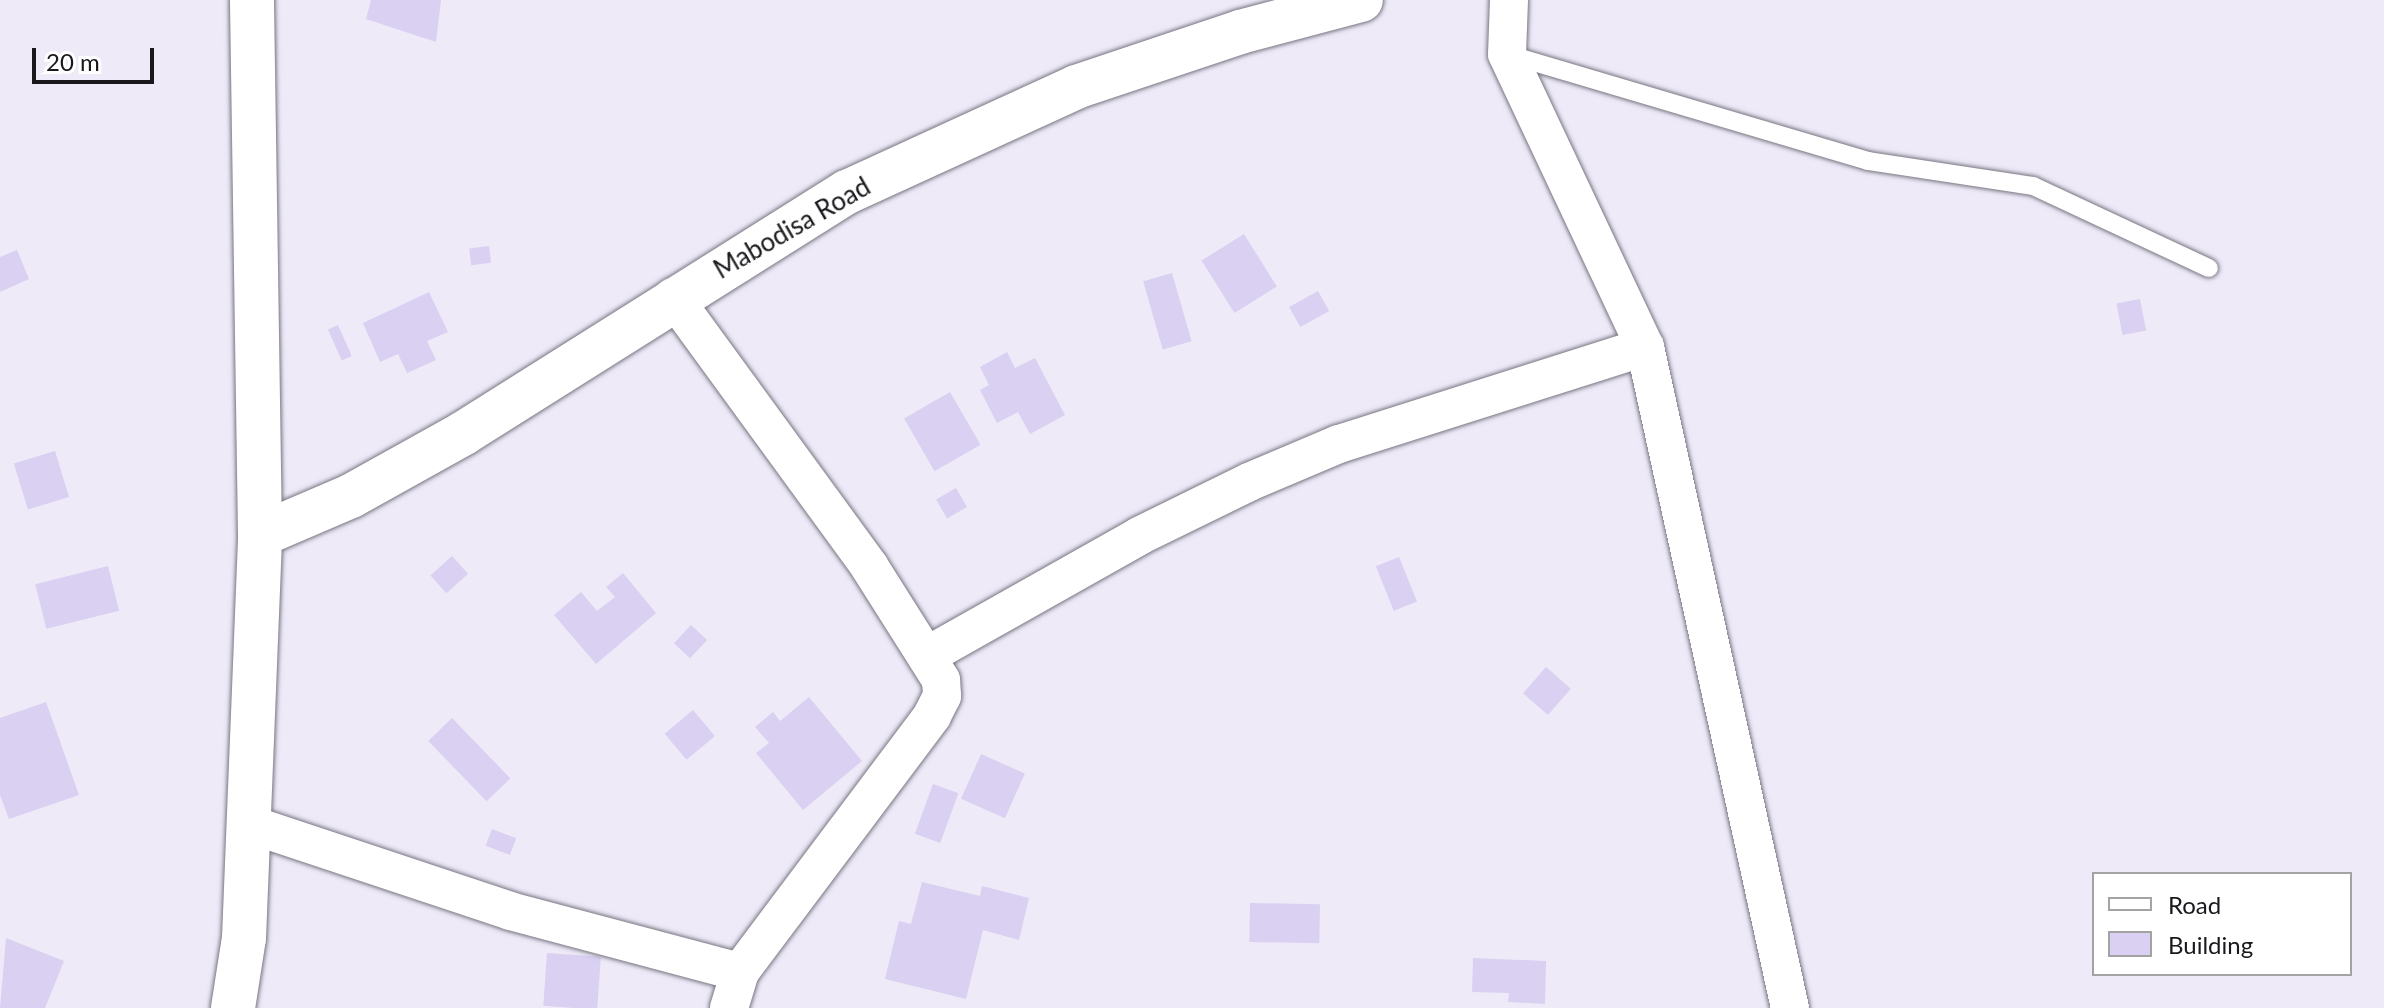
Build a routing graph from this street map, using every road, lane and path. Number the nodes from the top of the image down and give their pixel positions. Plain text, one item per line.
1 (252, 0) edge
2 (1361, 0) edge
3 (1509, 0) edge
4 (1507, 54) junction
5 (2209, 268) dead end
6 (673, 297) junction
7 (1645, 347) junction
8 (260, 535) junction
9 (930, 654) junction
10 (249, 824) junction
11 (244, 938) junction
12 (740, 972) junction
13 (233, 1008) edge
14 (255, 1008) edge
15 (729, 1008) edge
16 (1790, 1008) edge

1 - 8 street
2 - 6 street, Mabodisa Road
3 - 4 street
4 - 5 lane
4 - 7 street
6 - 8 street, Mabodisa Road
6 - 9 street
7 - 9 street
7 - 16 street
8 - 10 street
9 - 12 street
10 - 11 street
10 - 12 street
11 - 13 street
11 - 14 street
12 - 15 street

